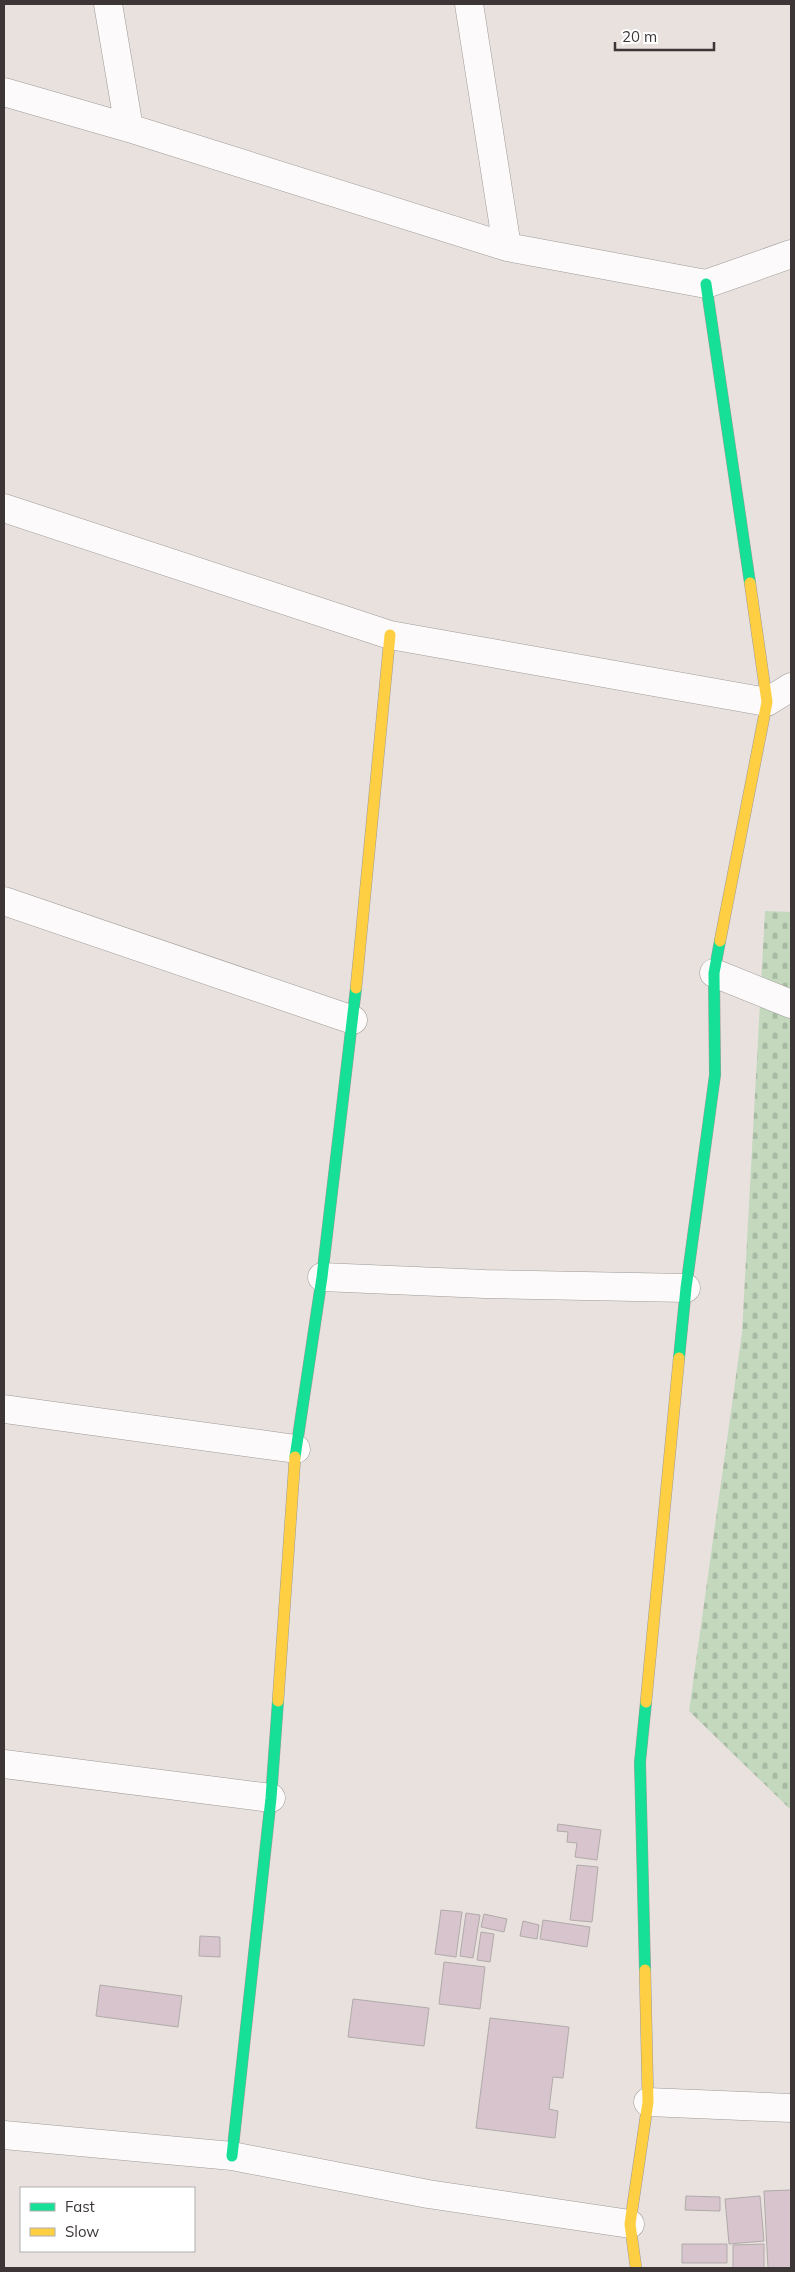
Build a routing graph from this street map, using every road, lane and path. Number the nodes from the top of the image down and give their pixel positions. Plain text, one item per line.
1 (108, 4) edge
2 (469, 4) edge
3 (4, 92) edge
4 (129, 128) junction
5 (507, 247) junction
6 (791, 254) edge
7 (706, 284) junction
8 (4, 508) edge
9 (390, 635) junction
10 (791, 687) edge
11 (767, 702) junction
12 (4, 901) edge
13 (714, 973) junction
14 (791, 1004) edge
15 (353, 1020) junction
16 (322, 1277) junction
17 (686, 1288) junction
18 (4, 1409) edge
19 (296, 1449) junction
20 (4, 1764) edge
21 (271, 1798) junction
22 (648, 2102) junction
23 (791, 2108) edge
24 (4, 2135) edge
25 (232, 2156) junction
26 (630, 2224) junction
27 (636, 2268) edge

1 - 4 street
2 - 5 street
3 - 4 street
4 - 5 street
5 - 7 street
6 - 7 street
7 - 11 street
8 - 9 street
9 - 11 street
9 - 15 street
10 - 11 street
11 - 13 street
12 - 15 street
13 - 14 street
13 - 17 street
15 - 16 street
16 - 17 street
16 - 19 street
17 - 22 street
18 - 19 street
19 - 21 street
20 - 21 street
21 - 25 street
22 - 23 street
22 - 26 street
24 - 25 street
25 - 26 street
26 - 27 street

